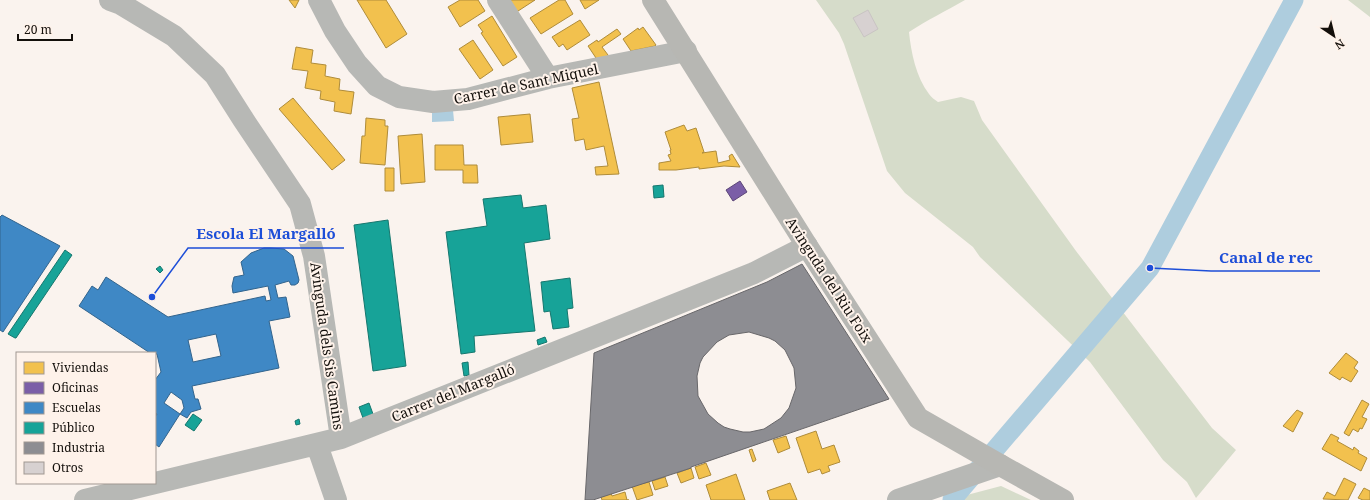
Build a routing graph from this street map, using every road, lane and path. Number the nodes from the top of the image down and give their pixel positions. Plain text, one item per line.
1 (110, 0) edge
2 (319, 0) edge
3 (498, 0) edge
4 (654, 0) edge
5 (686, 51) junction
6 (548, 78) junction
7 (807, 246) junction
8 (341, 438) junction
9 (316, 445) junction
10 (1000, 465) junction
11 (156, 483) edge
12 (152, 484) edge
13 (85, 500) edge
14 (336, 500) edge
15 (898, 500) edge
16 (1063, 500) edge

1 - 8 street, Avinguda dels Sis Camins
2 - 6 street, Carrer de Sant Miquel
3 - 6 street
4 - 5 street, Avinguda del Riu Foix
5 - 6 street, Carrer de Sant Miquel
5 - 7 street, Avinguda del Riu Foix
7 - 8 street, Carrer del Margalló
7 - 10 street, Avinguda del Riu Foix
8 - 9 street, Carrer del Margalló
9 - 11 street, Carrer del Margalló
9 - 14 street
10 - 15 street
10 - 16 street, Avinguda del Riu Foix
12 - 13 street, Carrer del Margalló

